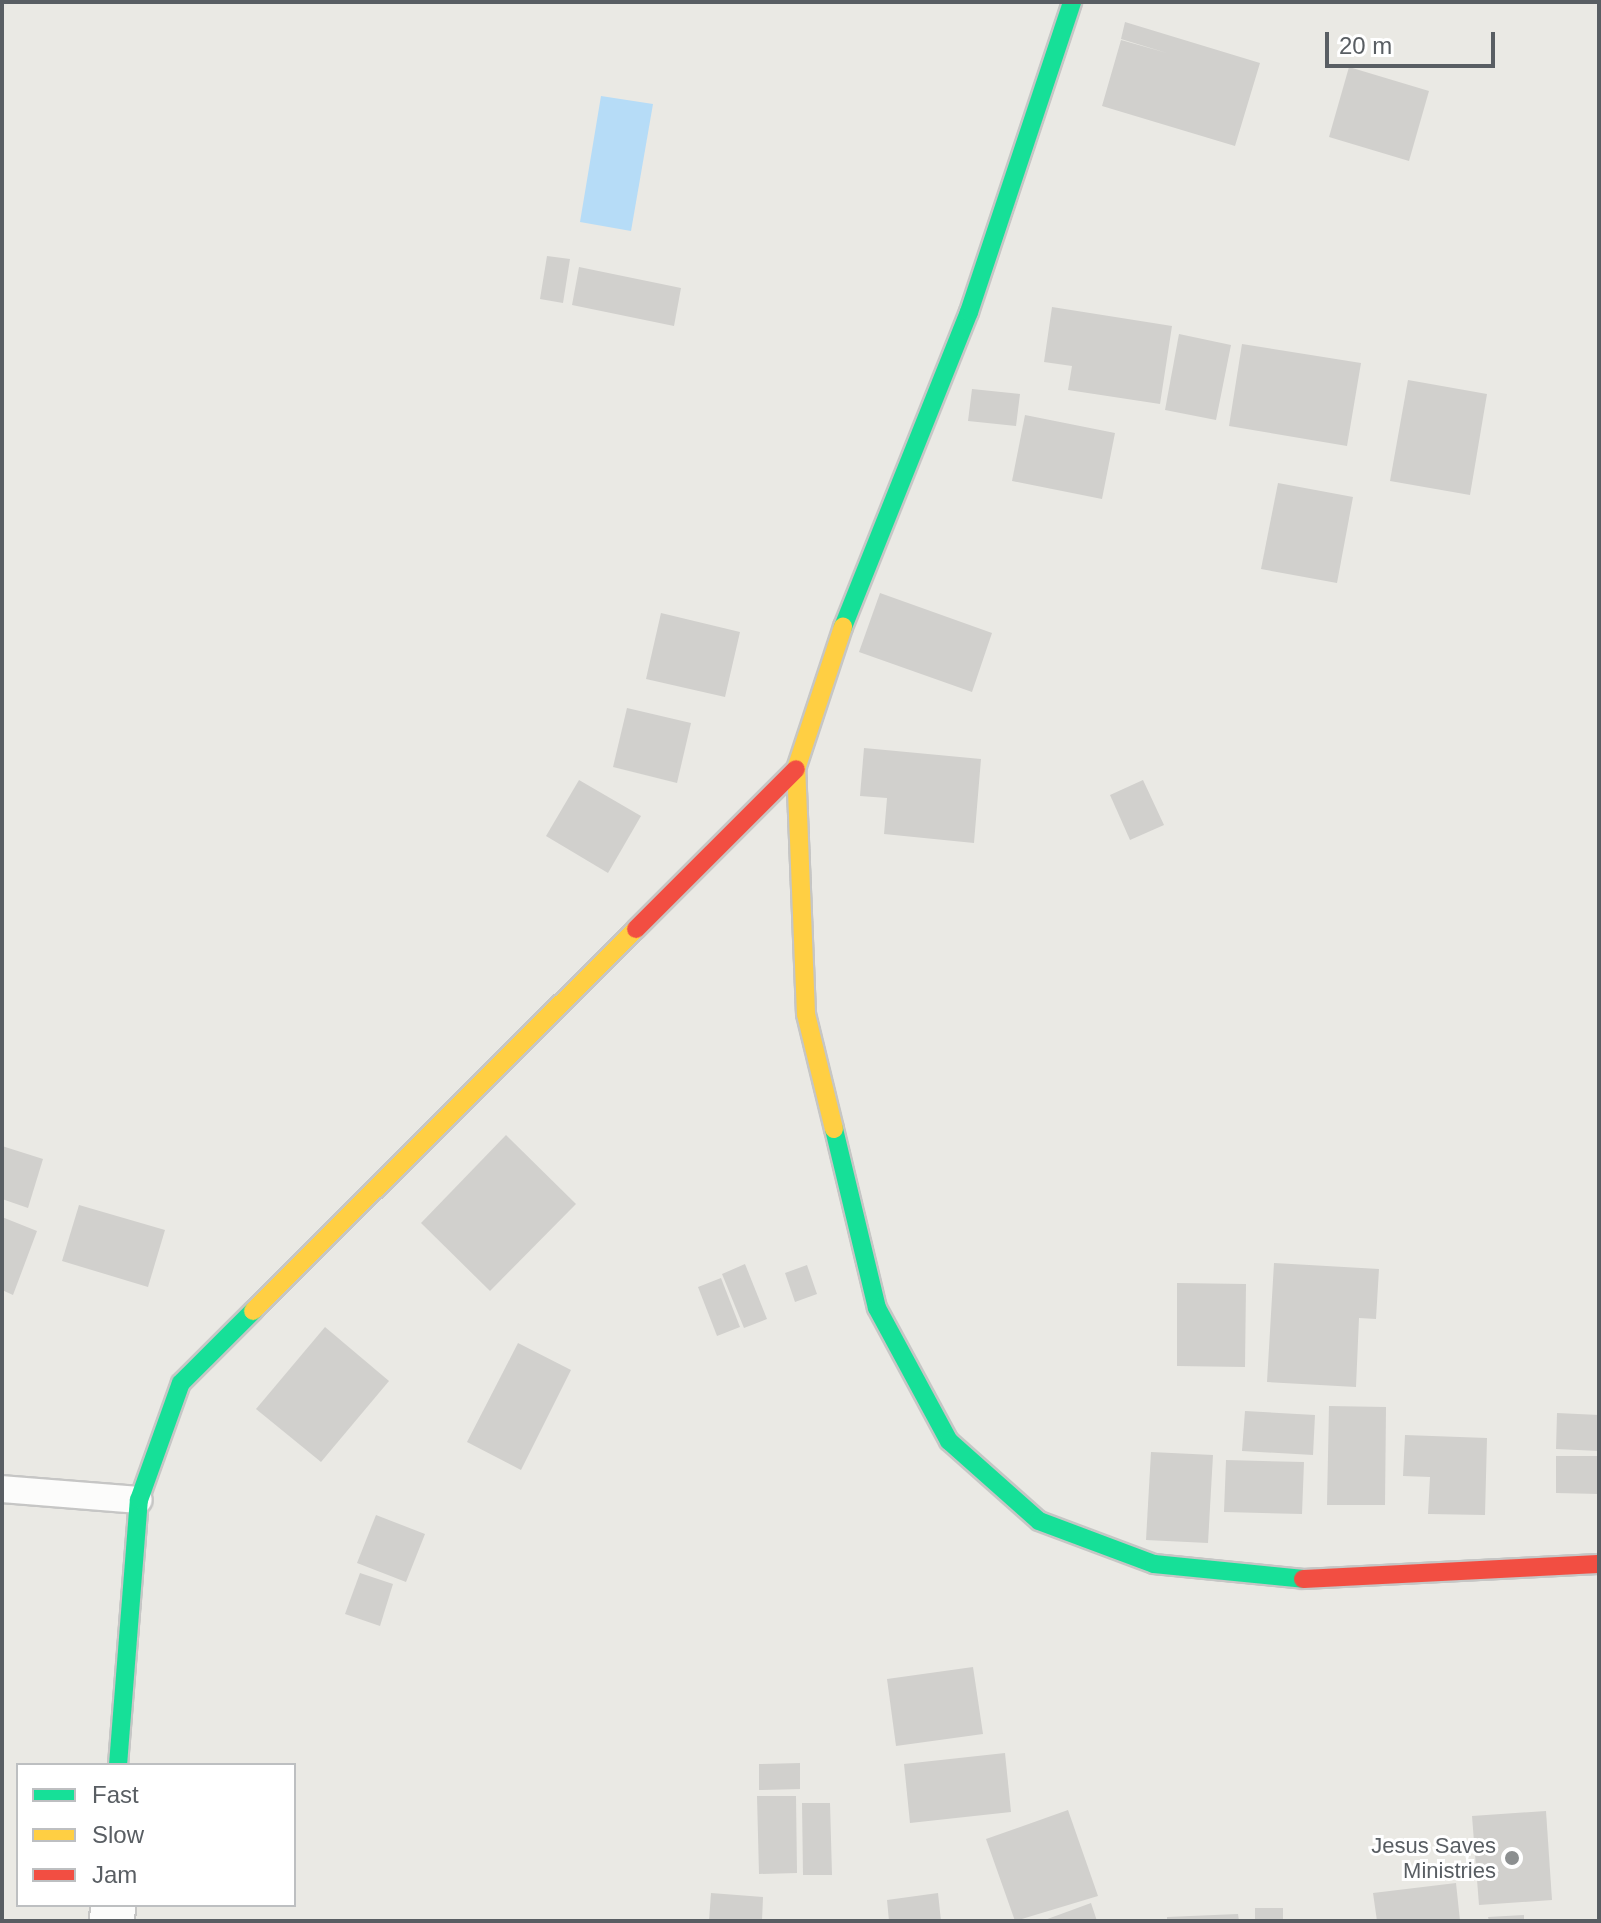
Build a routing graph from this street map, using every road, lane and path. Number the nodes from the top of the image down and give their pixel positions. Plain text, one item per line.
1 (1072, 2) edge
2 (796, 769) junction
3 (2, 1489) edge
4 (139, 1500) junction
5 (1599, 1564) edge
6 (118, 1763) edge

1 - 2 street
2 - 4 street
2 - 5 street
3 - 4 lane
4 - 6 street

